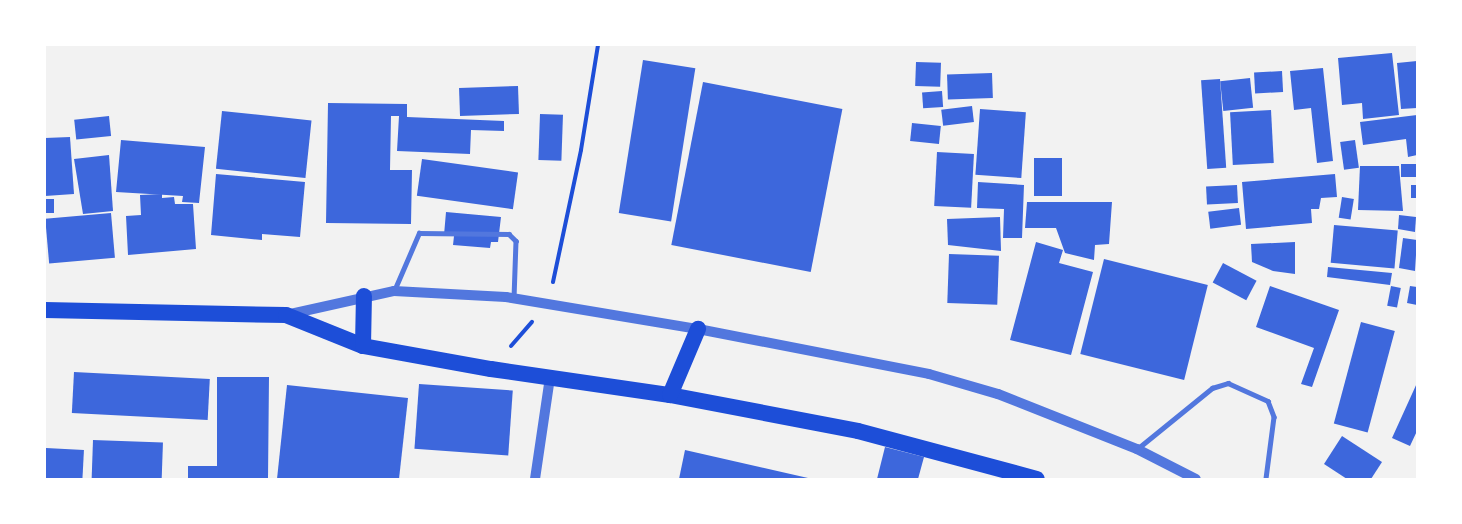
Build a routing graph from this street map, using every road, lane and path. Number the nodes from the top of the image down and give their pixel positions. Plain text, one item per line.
1 (598, 45) edge
2 (394, 291) junction
3 (364, 296) junction
4 (514, 298) junction
5 (548, 304) junction
6 (45, 310) edge
7 (286, 315) junction
8 (698, 329) junction
9 (363, 346) junction
10 (491, 369) junction
11 (550, 377) junction
12 (670, 395) junction
13 (1137, 449) junction
14 (535, 479) edge
15 (1037, 479) edge
16 (1196, 479) edge
17 (1266, 479) edge

1 - 5 path
2 - 3 street
2 - 4 street
2 - 4 lane
3 - 7 street
3 - 9 highway
4 - 5 street
5 - 8 street
5 - 10 path
6 - 7 highway
7 - 9 highway
8 - 12 highway
8 - 13 street
9 - 10 highway
10 - 11 highway
11 - 12 highway
11 - 14 street
12 - 15 highway
13 - 16 street
13 - 17 lane

